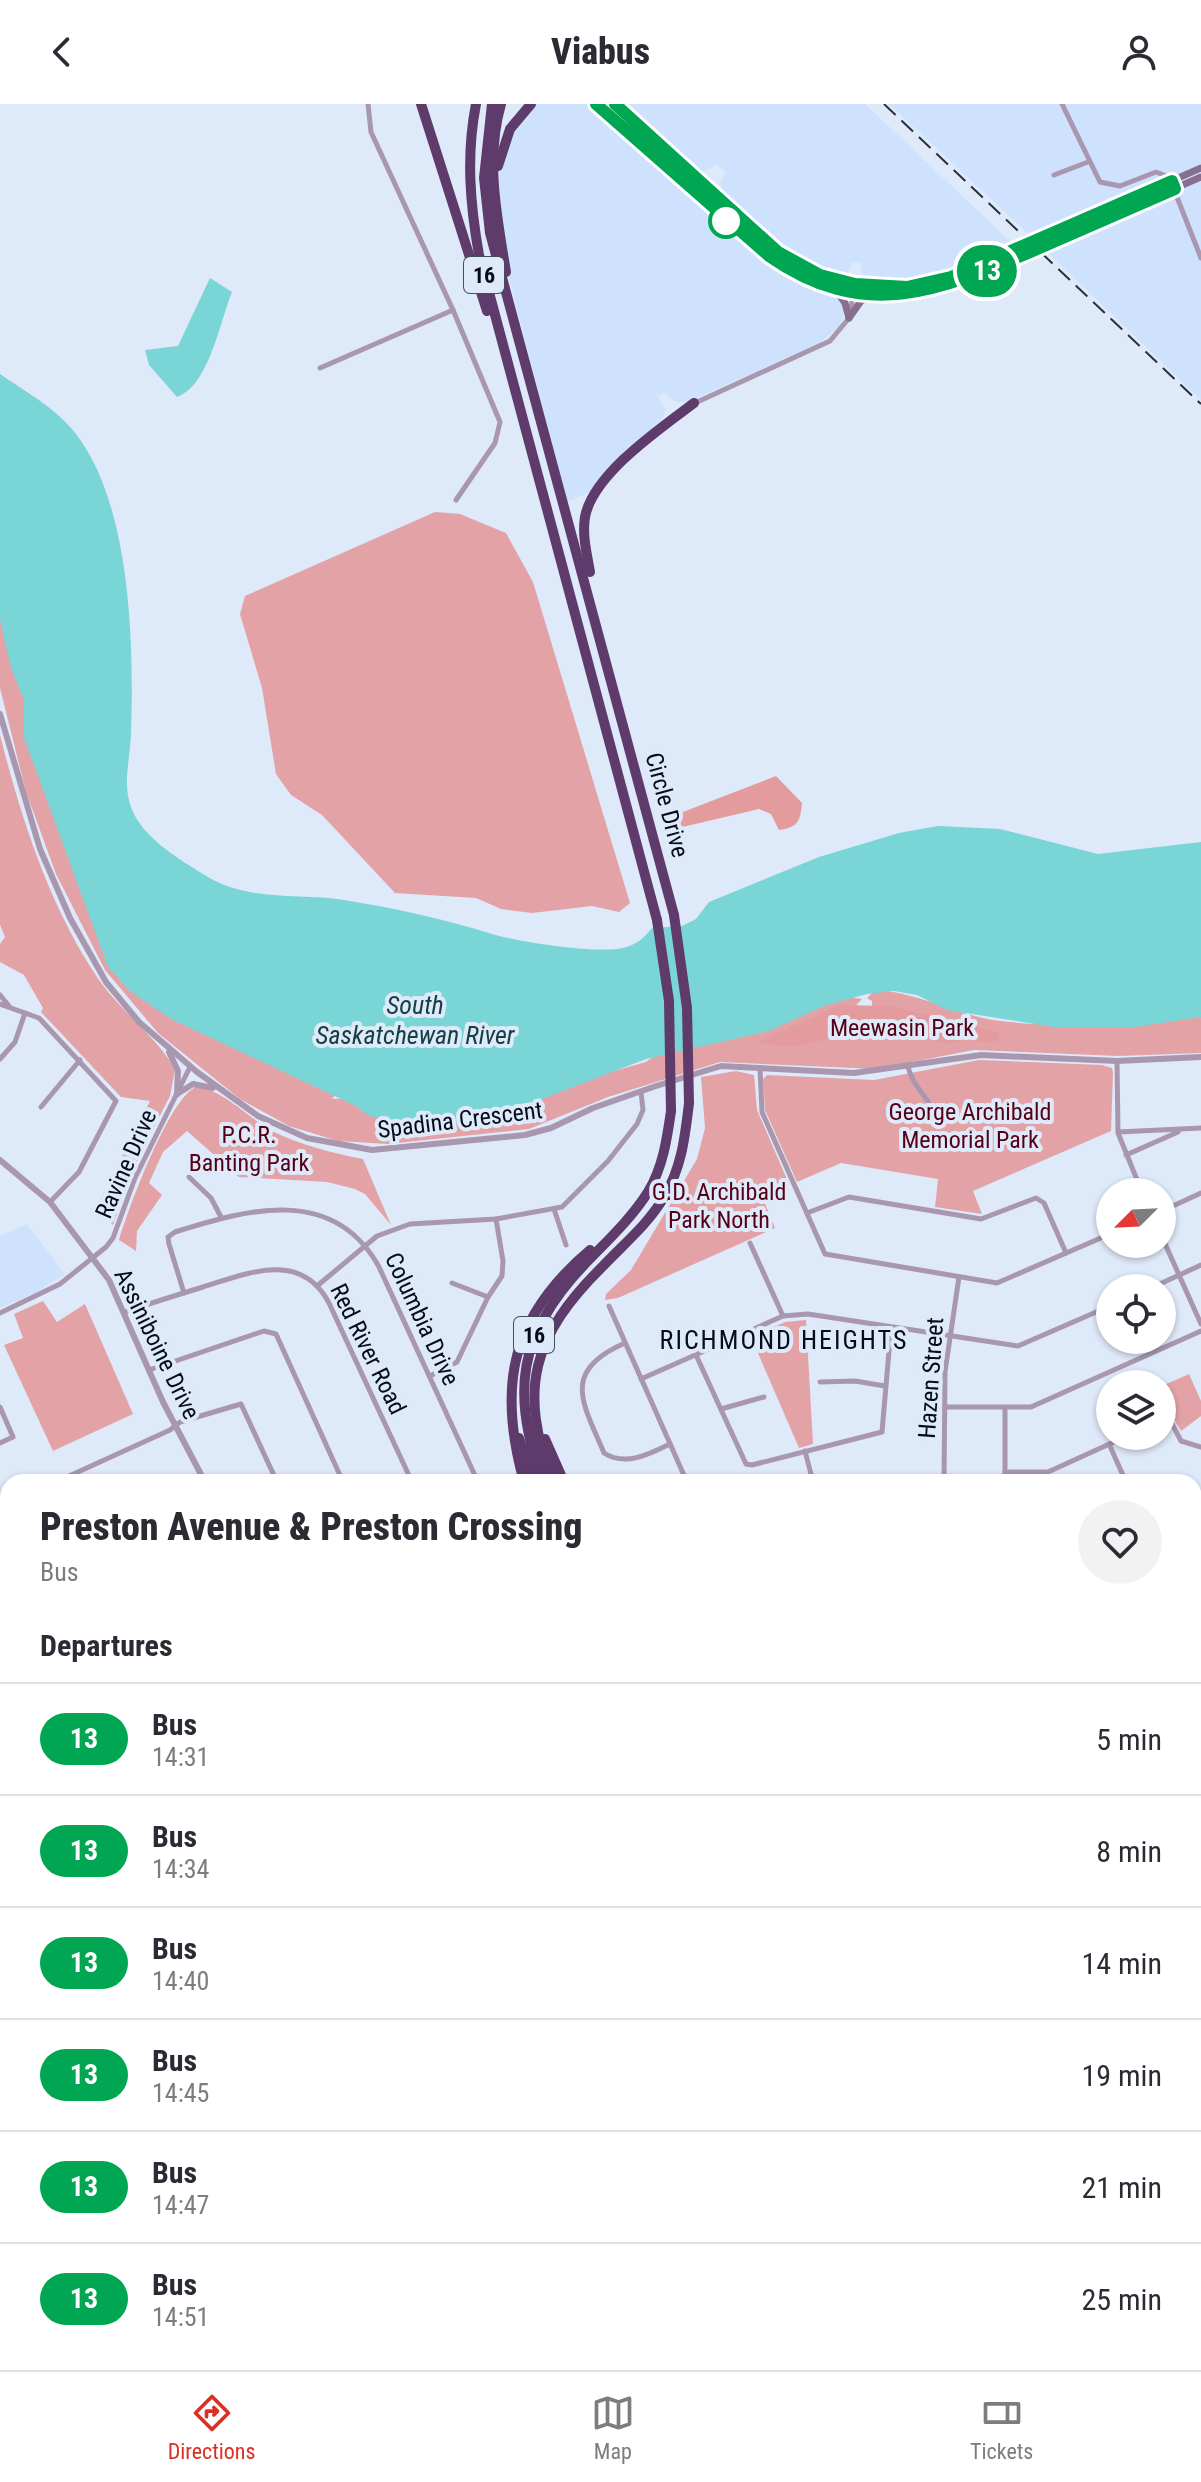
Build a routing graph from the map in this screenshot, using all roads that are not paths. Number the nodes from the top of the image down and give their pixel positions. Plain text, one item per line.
1 (368, 104) edge
2 (423, 104) edge
3 (476, 104) edge
4 (492, 104) edge
5 (501, 104) edge
6 (531, 104) edge
7 (1062, 104) edge
8 (604, 105) edge
9 (1088, 162) junction
10 (1201, 168) edge
11 (1054, 175) dead end
12 (1201, 177) edge
13 (1173, 185) junction
14 (496, 208) junction
15 (1201, 258) edge
16 (833, 287) junction
17 (854, 288) junction
18 (507, 294) junction
19 (875, 295) junction
20 (453, 310) junction
21 (849, 318) junction
22 (320, 368) dead end
23 (694, 403) joint
24 (528, 443) junction
25 (456, 500) dead end
26 (597, 622) junction
27 (0, 714) edge
28 (0, 995) edge
29 (0, 1004) edge
30 (9, 1007) junction
31 (25, 1013) junction
32 (164, 1046) junction
33 (1201, 1057) edge
34 (0, 1059) edge
35 (80, 1060) junction
36 (1117, 1061) junction
37 (190, 1067) junction
38 (760, 1067) junction
39 (908, 1067) junction
40 (223, 1092) junction
41 (641, 1092) junction
42 (177, 1094) junction
43 (41, 1107) dead end
44 (938, 1119) dead end
45 (1201, 1128) edge
46 (1182, 1129) junction
47 (1118, 1132) junction
48 (1126, 1155) junction
49 (0, 1160) edge
50 (189, 1177) dead end
51 (1136, 1178) edge
52 (1201, 1193) edge
53 (50, 1202) junction
54 (1176, 1205) edge
55 (554, 1209) junction
56 (807, 1213) junction
57 (221, 1217) junction
58 (628, 1218) junction
59 (496, 1219) junction
60 (1096, 1240) edge
61 (750, 1243) dead end
62 (365, 1244) junction
63 (566, 1245) dead end
64 (1066, 1253) junction
65 (1171, 1258) edge
66 (94, 1259) junction
67 (1201, 1265) edge
68 (1179, 1275) junction
69 (1176, 1276) edge
70 (959, 1277) junction
71 (452, 1283) dead end
72 (317, 1286) junction
73 (184, 1293) junction
74 (488, 1297) junction
75 (609, 1306) dead end
76 (125, 1312) junction
77 (1096, 1312) edge
78 (0, 1313) edge
79 (783, 1316) junction
80 (1201, 1324) edge
81 (891, 1328) junction
82 (1201, 1331) edge
83 (949, 1337) junction
84 (625, 1343) junction
85 (696, 1355) junction
86 (149, 1370) junction
87 (512, 1372) junction
88 (430, 1376) junction
89 (641, 1379) junction
90 (820, 1382) dead end
91 (885, 1386) junction
92 (764, 1397) dead end
93 (0, 1407) edge
94 (945, 1407) junction
95 (1005, 1408) junction
96 (721, 1409) junction
97 (535, 1419) junction
98 (175, 1426) junction
99 (1176, 1431) edge
100 (0, 1443) edge
101 (670, 1444) junction
102 (1201, 1447) edge
103 (1096, 1450) edge
104 (1112, 1450) edge
105 (805, 1451) junction
106 (1005, 1472) joint
107 (73, 1474) edge
108 (199, 1474) edge
109 (273, 1474) edge
110 (339, 1474) edge
111 (408, 1474) edge
112 (474, 1474) edge
113 (522, 1474) edge
114 (531, 1474) edge
115 (541, 1474) edge
116 (551, 1474) edge
117 (560, 1474) edge
118 (683, 1474) edge
119 (811, 1474) edge
120 (944, 1474) edge
121 (1122, 1474) edge

1 - 20 street
2 - 24 highway
3 - 24 highway, Circle Drive / 16
4 - 18 highway, Circle Drive / 16
5 - 14 highway
6 - 14 highway
7 - 9 street
8 - 16 main road
8 - 17 main road
9 - 11 street
9 - 13 street
10 - 13 main road
12 - 13 main road
13 - 15 street
13 - 17 main road
13 - 19 main road
14 - 18 highway
16 - 17 main road
16 - 21 main road
17 - 19 main road
17 - 21 street
18 - 26 highway, Circle Drive / 16
19 - 21 main road
20 - 22 street
20 - 25 street
21 - 23 street
23 - 26 highway
24 - 58 highway, Circle Drive / 16, bridge
26 - 97 highway, Circle Drive / 16, bridge
27 - 32 street, Spadina Crescent
28 - 30 street
29 - 30 street
30 - 31 street
31 - 34 street
31 - 35 street
32 - 37 street, Spadina Crescent
32 - 42 street
33 - 36 street, Spadina Crescent
35 - 43 street
35 - 53 street
36 - 39 street, Spadina Crescent
36 - 47 street
37 - 40 street, Spadina Crescent
37 - 42 street, Ravine Drive
38 - 39 street, Spadina Crescent
38 - 41 street, Spadina Crescent
38 - 56 street
39 - 44 street
40 - 41 street, Spadina Crescent
40 - 42 street
41 - 55 street
42 - 66 street, Ravine Drive
45 - 46 street
46 - 47 street
46 - 48 street
47 - 48 street
48 - 51 street
49 - 53 street, Assiniboine Drive
50 - 57 street
52 - 54 street
53 - 66 street, Assiniboine Drive
55 - 59 street
55 - 63 street
56 - 64 street
56 - 70 street
57 - 62 street, Columbia Drive
57 - 73 street, Columbia Drive
58 - 87 highway
58 - 115 highway, Circle Drive / 16
59 - 62 street
59 - 74 street
60 - 64 street
61 - 79 street
62 - 72 street
62 - 88 street, Columbia Drive
64 - 70 street
65 - 68 street
66 - 76 street, Assiniboine Drive
66 - 78 street, Ravine Drive
67 - 68 street
68 - 69 street
68 - 80 street
70 - 83 street, Hazen Street
71 - 74 street
72 - 73 street, Red River Road
72 - 111 street, Red River Road
73 - 76 street, Red River Road
74 - 88 street
75 - 84 street
76 - 86 street, Assiniboine Drive
77 - 83 street
79 - 81 street
79 - 85 street
81 - 83 street
81 - 91 street
82 - 95 street
83 - 94 street, Hazen Street
84 - 89 street
84 - 101 street
85 - 89 street
85 - 96 street
86 - 98 street, Assiniboine Drive
86 - 110 street
87 - 113 highway
87 - 114 highway
88 - 112 street, Columbia Drive
89 - 101 street
90 - 91 street
91 - 105 street
92 - 96 street
93 - 100 street
94 - 95 street
94 - 120 street, Hazen Street
95 - 106 street
96 - 105 street
97 - 116 highway, Circle Drive / 16
97 - 117 highway
98 - 107 street
98 - 108 street, Assiniboine Drive
98 - 109 street
99 - 102 street
101 - 118 street
103 - 106 street
104 - 121 street
105 - 119 street

